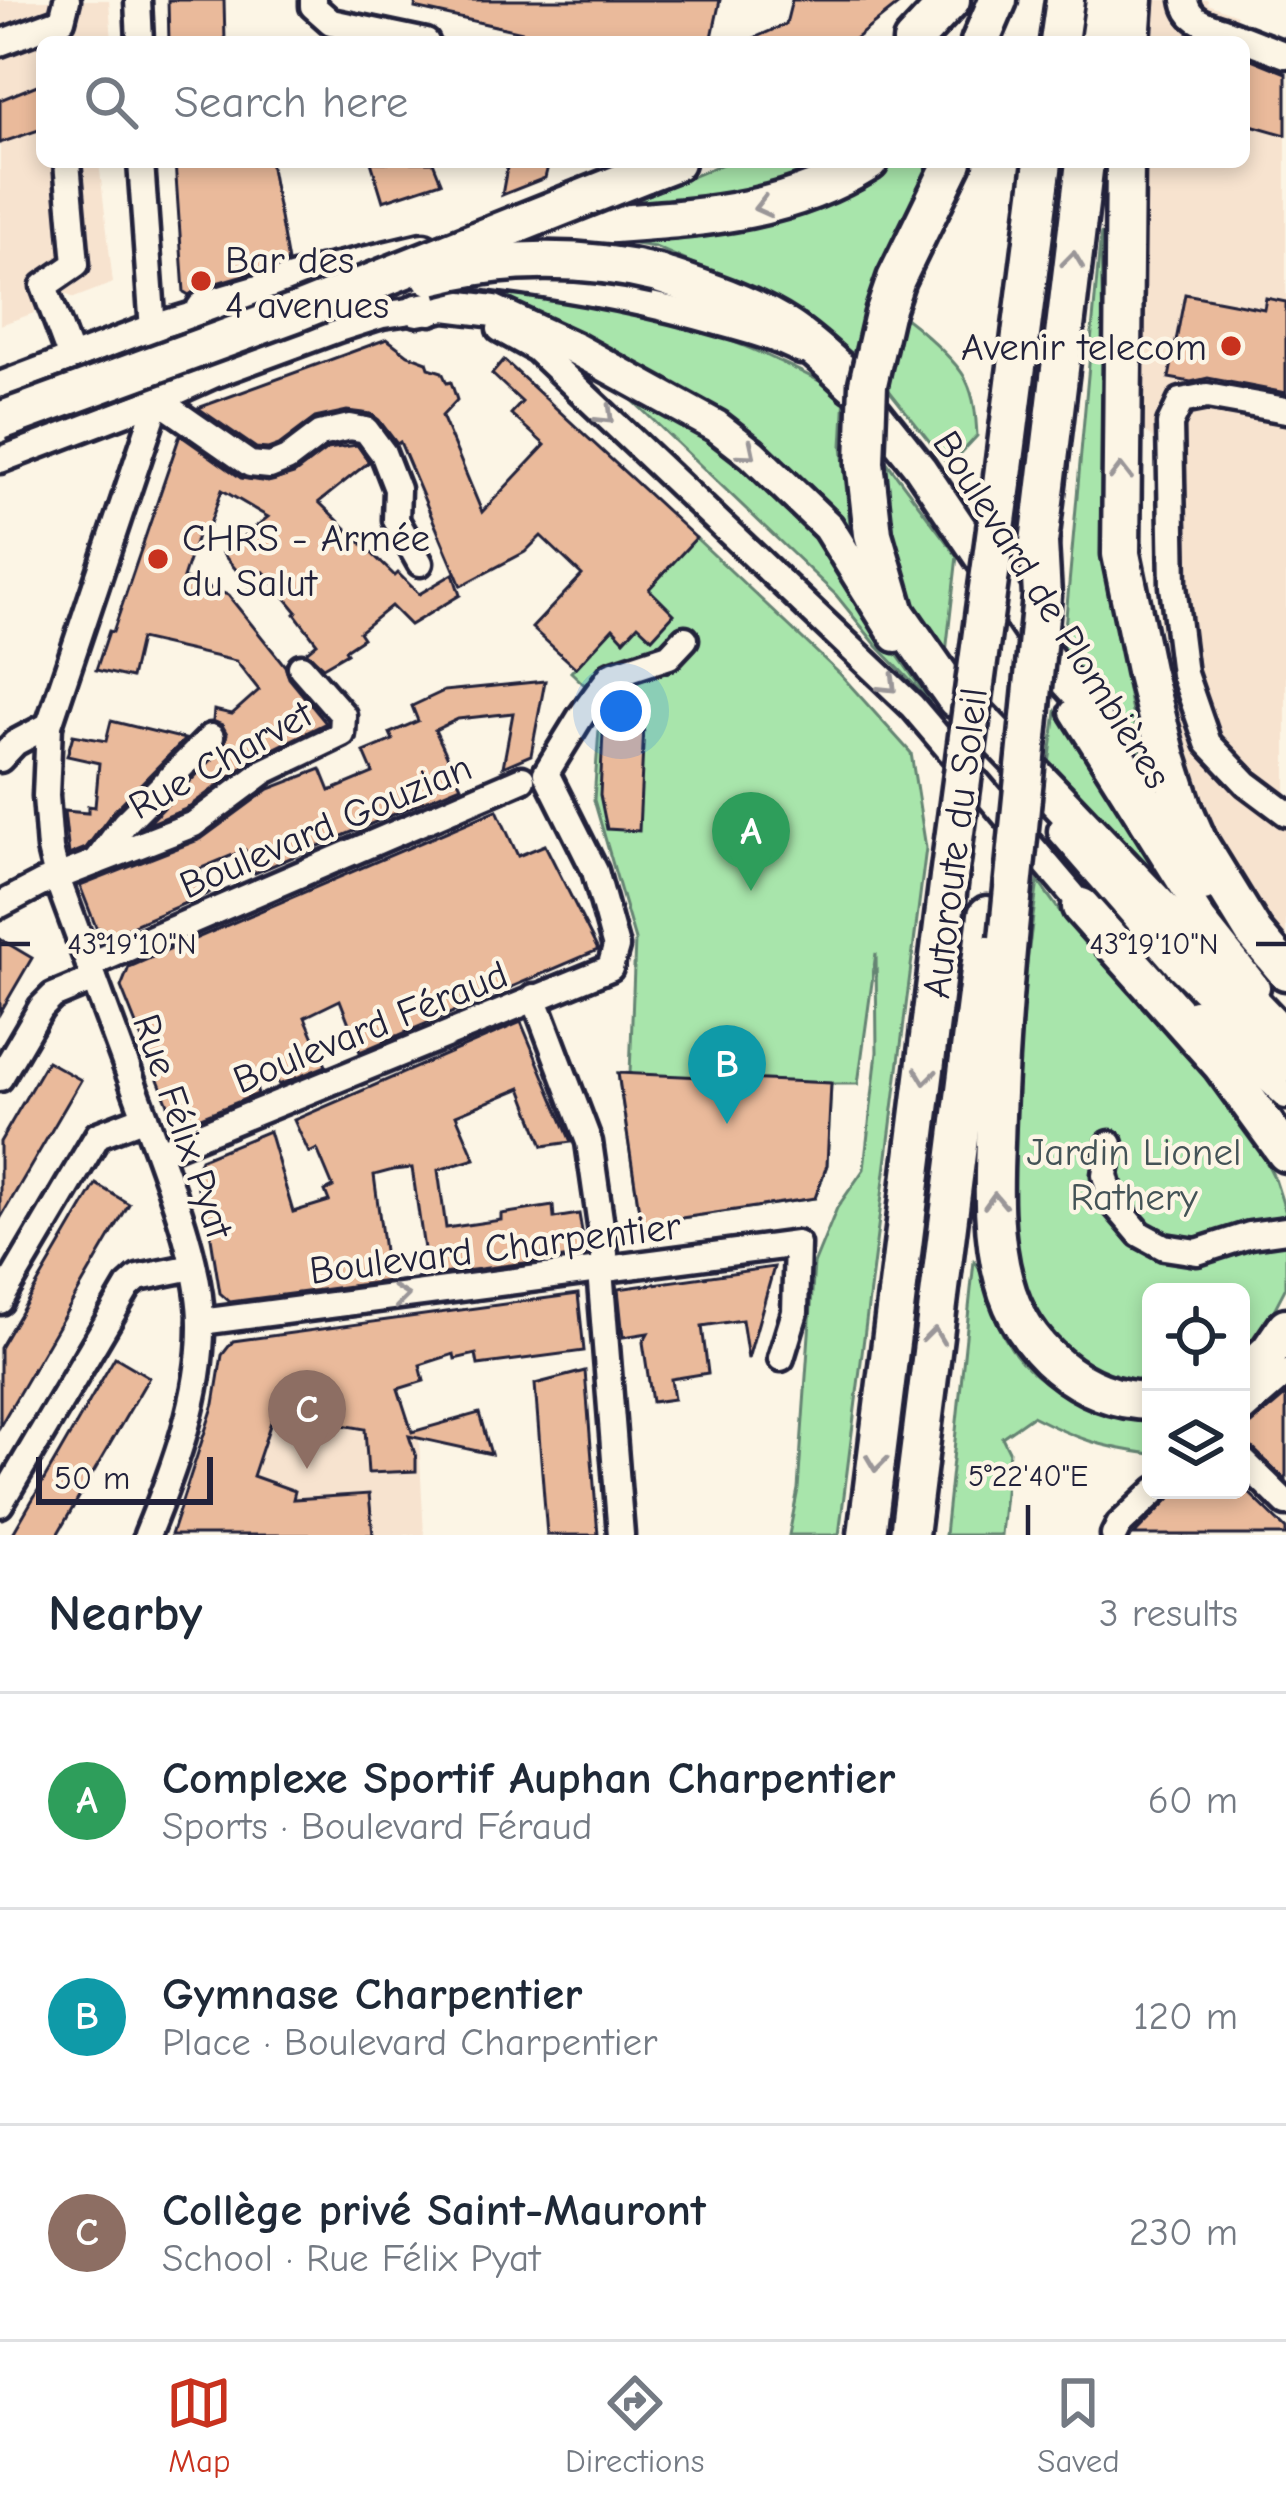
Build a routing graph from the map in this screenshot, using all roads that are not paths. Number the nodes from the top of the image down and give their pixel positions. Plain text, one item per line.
1 (67, 0) edge
2 (138, 0) edge
3 (313, 0) edge
4 (951, 0) edge
5 (998, 0) edge
6 (1011, 0) edge
7 (1065, 0) edge
8 (1105, 0) edge
9 (1134, 0) edge
10 (1185, 0) edge
11 (1217, 33) edge
12 (140, 36) edge
13 (398, 36) edge
14 (918, 36) edge
15 (983, 36) edge
16 (1003, 36) edge
17 (1060, 36) edge
18 (1100, 36) edge
19 (1131, 36) edge
20 (1250, 40) edge
21 (0, 43) edge
22 (1284, 47) edge
23 (68, 168) edge
24 (141, 168) edge
25 (659, 168) edge
26 (859, 168) edge
27 (950, 168) edge
28 (1042, 168) edge
29 (1084, 168) edge
30 (1125, 168) edge
31 (206, 310) junction
32 (417, 310) junction
33 (295, 313) junction
34 (153, 327) junction
35 (70, 358) junction
36 (33, 373) junction
37 (854, 384) junction
38 (0, 386) edge
39 (158, 388) junction
40 (1286, 410) edge
41 (50, 420) junction
42 (0, 421) edge
43 (0, 444) edge
44 (0, 460) edge
45 (1121, 554) junction
46 (420, 563) dead end
47 (685, 640) dead end
48 (301, 667) dead end
49 (1055, 670) junction
50 (942, 680) junction
51 (49, 725) junction
52 (982, 736) junction
53 (211, 737) dead end
54 (0, 759) edge
55 (522, 779) dead end
56 (1286, 813) edge
57 (1184, 852) junction
58 (94, 863) junction
59 (57, 878) junction
60 (0, 904) edge
61 (1082, 907) junction
62 (997, 927) junction
63 (1254, 933) junction
64 (1286, 952) edge
65 (1286, 971) edge
66 (92, 972) junction
67 (1286, 989) edge
68 (534, 997) junction
69 (1286, 1021) edge
70 (1286, 1040) edge
71 (1286, 1067) edge
72 (0, 1078) edge
73 (1286, 1096) edge
74 (145, 1117) junction
75 (1110, 1144) dead end
76 (159, 1152) junction
77 (1286, 1153) edge
78 (1286, 1230) edge
79 (194, 1267) junction
80 (600, 1270) junction
81 (0, 1301) edge
82 (201, 1322) junction
83 (1286, 1327) edge
84 (782, 1358) dead end
85 (1250, 1370) edge
86 (1286, 1373) edge
87 (1142, 1400) edge
88 (1250, 1404) edge
89 (1250, 1468) edge
90 (1146, 1499) edge
91 (1286, 1503) edge
92 (0, 1504) edge
93 (147, 1535) edge
94 (621, 1535) edge
95 (867, 1535) edge
96 (909, 1535) edge
97 (1114, 1535) edge

1 - 21 street
2 - 12 street
3 - 13 street
4 - 14 highway
5 - 15 highway
6 - 16 highway
7 - 17 highway
8 - 18 highway
9 - 19 highway
10 - 11 street
20 - 22 street
23 - 35 street
24 - 34 street
25 - 33 highway, bridge
26 -> 31 highway
27 - 50 highway, bridge
28 -> 95 highway, Autoroute du Soleil, bridge
62 -> 29 highway, Autoroute du Soleil, bridge
45 -> 30 highway
31 - 34 street, Boulevard de Plombières
31 - 37 street, Boulevard de Plombières
32 - 39 street
32 -> 52 main road
32 -> 61 street
33 - 37 highway, bridge
33 - 42 highway, bridge
34 - 35 street, Boulevard de Plombières
34 - 39 street
35 - 36 street, Boulevard de Plombières
36 - 38 street, Boulevard de Plombières
36 - 41 street
37 - 49 main road, Boulevard de Plombières
39 - 41 street
39 - 44 street
39 - 46 street
39 - 51 street, Rue Félix Pyat
40 - 56 street
41 - 43 street
45 - 57 highway
45 - 63 highway
47 - 68 street, Boulevard Féraud
48 - 58 street, Rue Charvet
49 - 57 main road
49 - 69 street, Boulevard de Plombières
50 - 52 highway
50 - 70 highway
51 - 54 street
51 - 59 street, Rue Félix Pyat
52 - 71 main road
53 - 58 street
55 - 66 street, Boulevard Gouzian
57 - 67 main road
58 - 59 street, Rue Charvet
59 - 60 street, Rue Charvet
59 - 66 street, Rue Félix Pyat
61 - 73 street
61 - 77 highway
87 -> 62 highway
96 -> 62 highway, Autoroute du Soleil
63 - 64 street
63 - 65 highway
66 - 72 street, Boulevard Gouzian
66 - 74 street, Rue Félix Pyat
68 - 76 street, Boulevard Féraud
68 - 80 street
74 - 76 street, Rue Félix Pyat
74 - 81 street
75 - 78 street
76 - 79 street, Rue Félix Pyat
79 - 82 street, Rue Félix Pyat
79 - 92 street
82 -> 80 street, Boulevard Charpentier
80 - 84 street, Boulevard Charpentier
80 - 94 street
82 - 93 street, Rue Félix Pyat
83 - 85 highway
86 - 88 street
89 - 91 street
90 - 97 street

